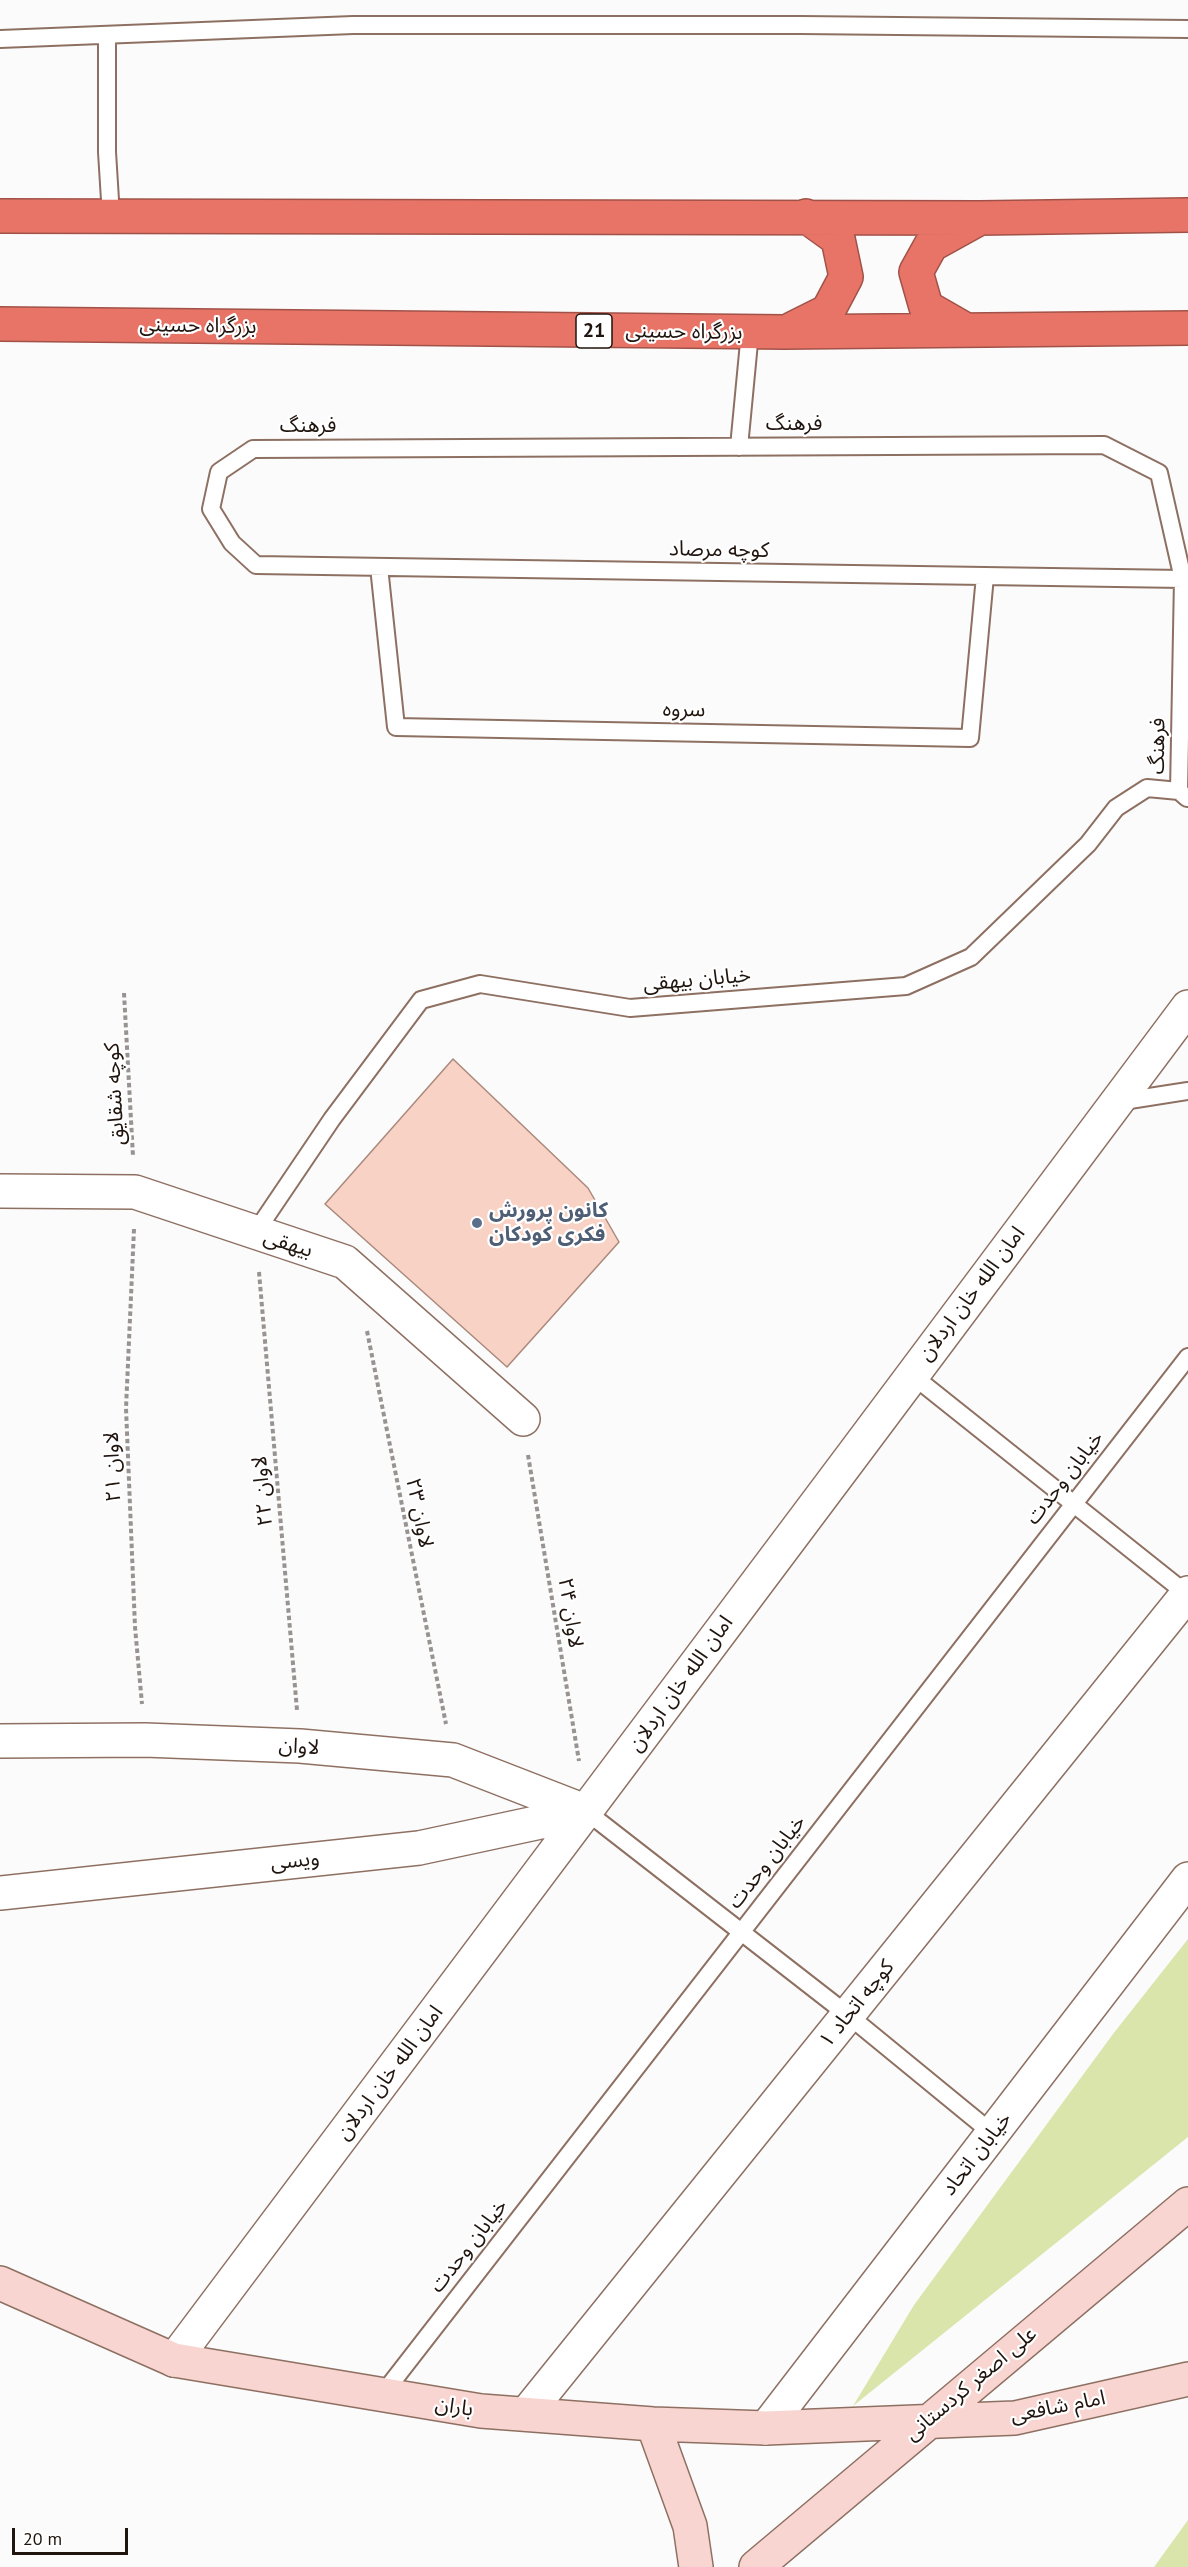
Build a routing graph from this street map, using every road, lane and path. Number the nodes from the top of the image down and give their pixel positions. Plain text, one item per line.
1 (1188, 28) edge
2 (107, 35) junction
3 (0, 39) edge
4 (1188, 215) edge
5 (0, 216) edge
6 (111, 216) junction
7 (806, 216) junction
8 (980, 218) junction
9 (0, 324) edge
10 (1188, 328) edge
11 (967, 330) junction
12 (750, 332) junction
13 (785, 332) junction
14 (739, 447) junction
15 (256, 565) joint
16 (379, 567) junction
17 (985, 576) junction
18 (1183, 579) junction
19 (1184, 795) edge
20 (124, 993) dead end
21 (1188, 1007) edge
22 (1188, 1091) edge
23 (1116, 1102) junction
24 (0, 1191) edge
25 (135, 1192) junction
26 (255, 1233) junction
27 (356, 1272) junction
28 (1188, 1357) edge
29 (912, 1376) junction
30 (523, 1419) joint
31 (1074, 1504) junction
32 (1188, 1594) edge
33 (145, 1740) junction
34 (0, 1741) edge
35 (300, 1746) junction
36 (453, 1760) junction
37 (588, 1812) junction
38 (1188, 1880) edge
39 (0, 1893) edge
40 (742, 1932) junction
41 (848, 2015) junction
42 (993, 2133) junction
43 (1188, 2204) edge
44 (0, 2283) edge
45 (174, 2360) junction
46 (1188, 2379) edge
47 (382, 2395) junction
48 (526, 2414) junction
49 (927, 2421) junction
50 (653, 2424) junction
51 (766, 2428) junction
52 (696, 2567) edge
53 (756, 2567) edge

1 - 2 lane
2 - 3 lane
2 - 6 lane
4 - 8 highway
5 - 6 highway
6 - 7 highway
7 - 8 highway
7 - 13 highway
8 - 11 highway
9 - 12 highway, بزرگراه حسینی / 21
10 - 11 highway, بزرگراه حسینی / 21
11 - 13 highway, بزرگراه حسینی / 21
12 - 13 highway, بزرگراه حسینی / 21
12 - 14 lane
14 - 15 lane, فرهنگ
14 - 18 lane, فرهنگ
15 - 16 lane, کوچه مرصاد
16 - 17 lane, کوچه مرصاد
16 - 17 lane, سروه
17 - 18 lane, کوچه مرصاد
18 - 19 lane, فرهنگ
19 - 26 lane, خیابان بیهقی
20 - 25 path, کوچه شقایق
21 - 23 street, امان الله خان اردلان
22 - 23 lane
23 - 29 street, امان الله خان اردلان
24 - 25 street, بیهقی
25 - 26 street, بیهقی
25 - 33 path, لاوان ۲۱
26 - 27 street, بیهقی
26 - 35 path, لاوان ۲۲
27 - 30 street, بیهقی
27 - 36 path, لاوان ۲۳
28 - 31 lane, خیابان وحدت
29 - 31 lane
29 - 37 street, امان الله خان اردلان
30 - 37 path, لاوان ۲۴
31 - 32 lane
31 - 40 lane, خیابان وحدت
32 - 41 street, کوچه اتحاد ۱
33 - 34 street, لاوان
33 - 35 street, لاوان
35 - 36 street, لاوان
36 - 37 street, لاوان
37 - 39 street, ویسی
37 - 40 lane
37 - 45 street, امان الله خان اردلان
38 - 42 street, خیابان اتحاد
40 - 41 lane
40 - 47 lane, خیابان وحدت
41 - 42 lane
41 - 48 street, کوچه اتحاد ۱
42 - 51 street, خیابان اتحاد
43 - 49 street, علی اصغر کردستانی
44 - 45 street, باران
45 - 47 street, باران
46 - 49 street, امام شافعی
47 - 48 street, باران
48 - 50 street, باران
49 - 51 street, باران
49 - 53 street, علی اصغر کردستانی
50 - 51 street, باران
50 - 52 street

